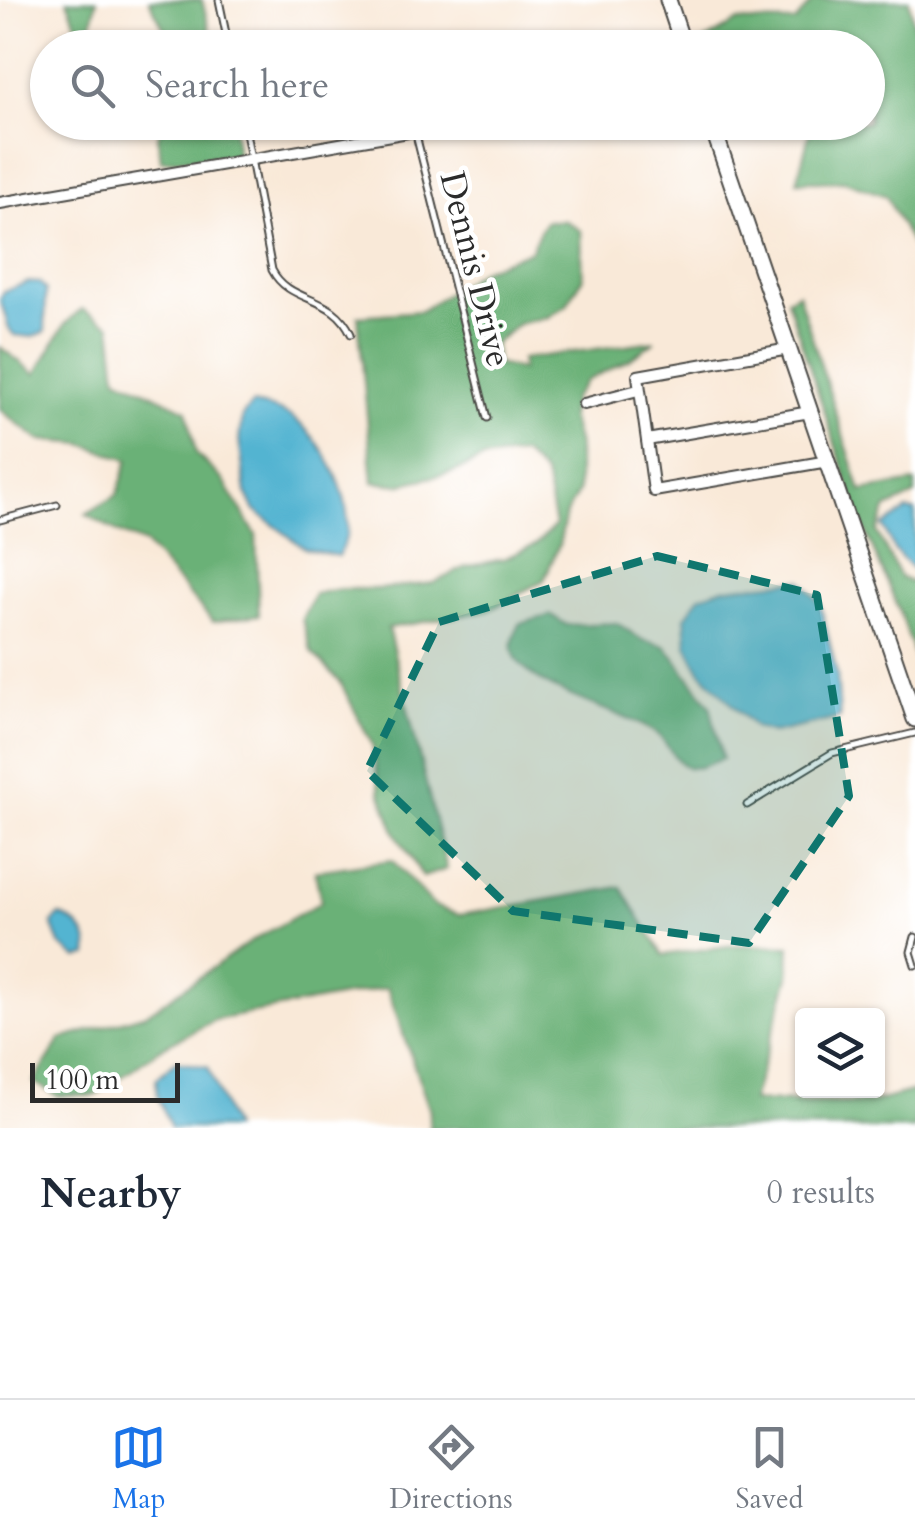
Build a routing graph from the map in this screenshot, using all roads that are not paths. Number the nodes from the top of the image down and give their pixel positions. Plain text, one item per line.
1 (219, 0) edge
2 (668, 0) edge
3 (225, 30) edge
4 (678, 30) edge
5 (247, 140) edge
6 (369, 140) edge
7 (418, 140) edge
8 (717, 140) edge
9 (251, 160) junction
10 (0, 203) edge
11 (351, 334) dead end
12 (789, 350) junction
13 (638, 390) junction
14 (584, 404) dead end
15 (810, 412) junction
16 (487, 418) dead end
17 (647, 440) junction
18 (828, 461) junction
19 (57, 505) dead end
20 (0, 520) edge
21 (915, 719) edge
22 (915, 733) edge
23 (746, 805) dead end
24 (915, 937) edge
25 (915, 965) edge

1 - 3 lane
2 - 4 main road
5 - 9 lane
6 - 9 street
7 - 16 lane, Dennis Drive
8 - 12 main road
9 - 10 street
9 - 11 lane
12 - 13 street
12 - 15 main road
13 - 14 street
13 - 17 street
15 - 17 street
15 - 18 main road
17 - 18 street
18 - 21 main road
19 - 20 lane
22 - 23 lane
24 - 25 lane

